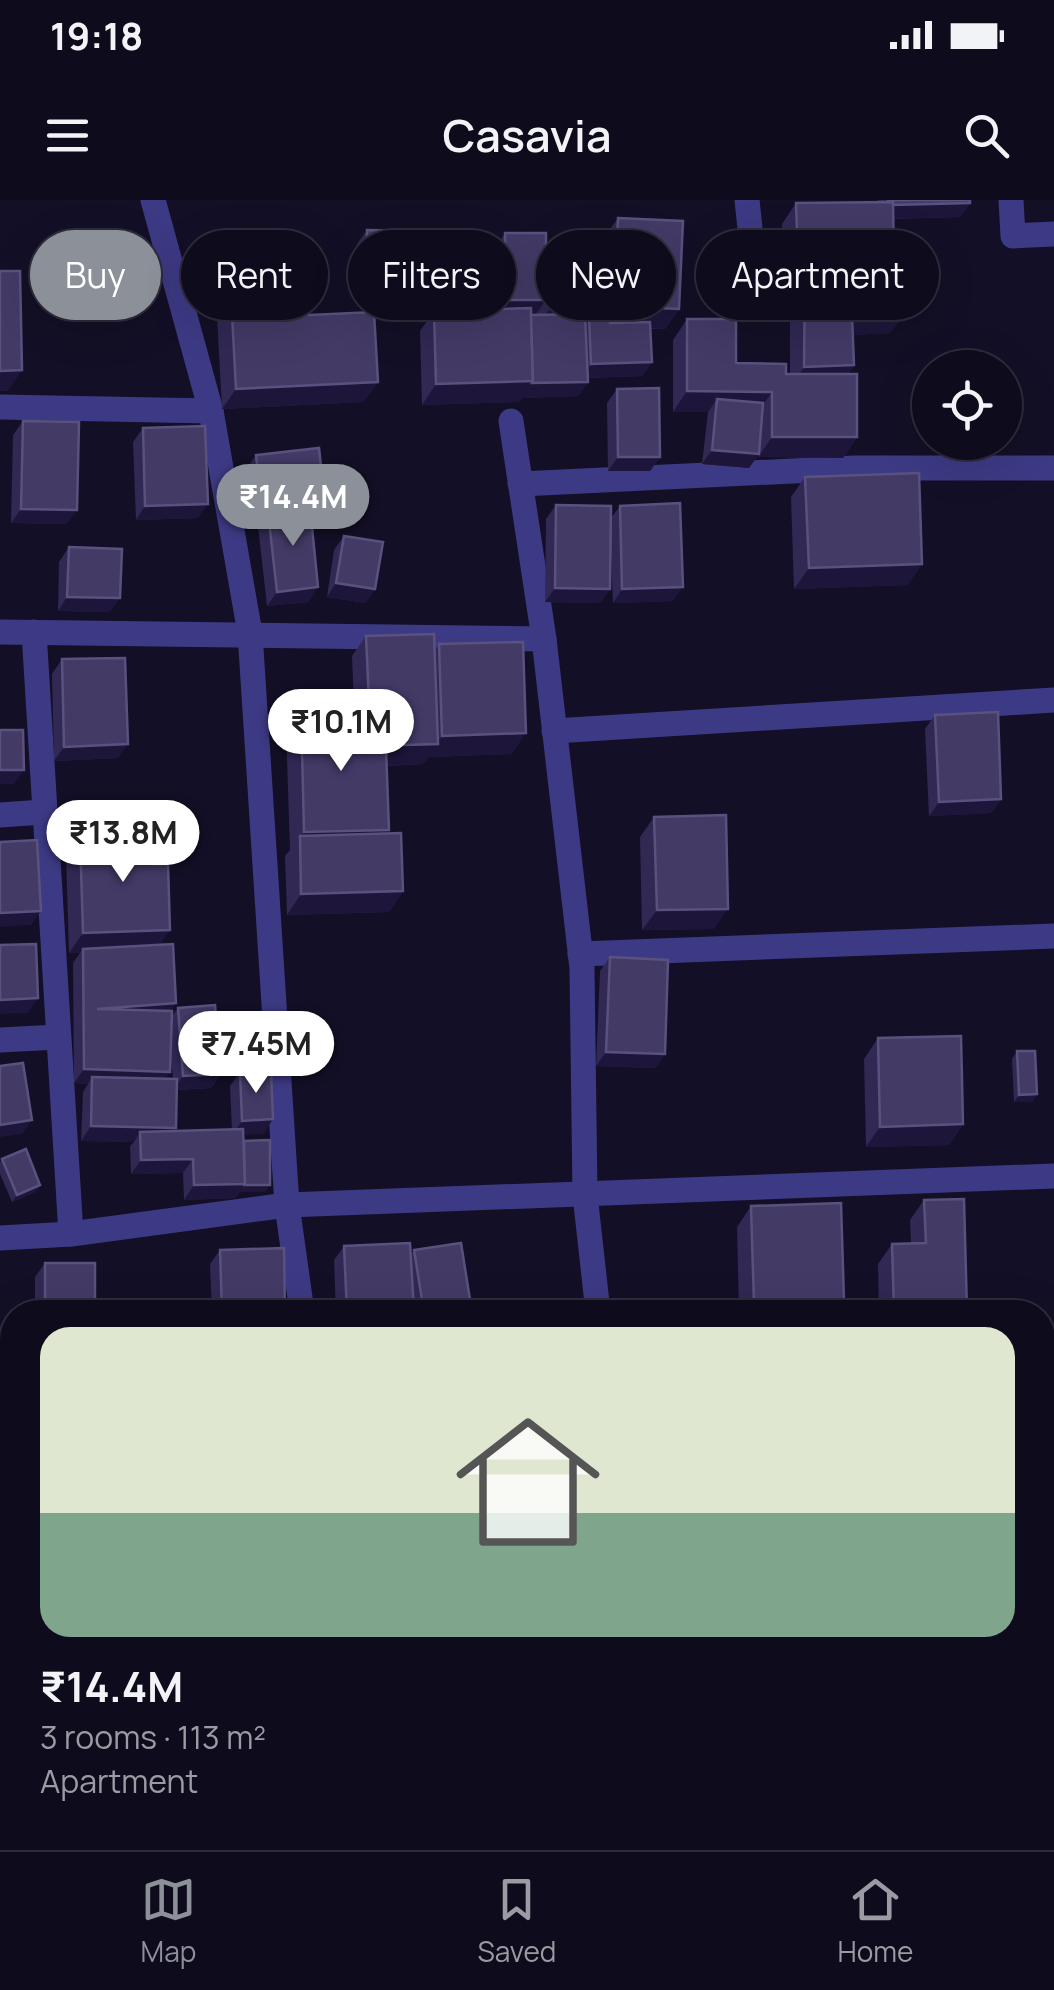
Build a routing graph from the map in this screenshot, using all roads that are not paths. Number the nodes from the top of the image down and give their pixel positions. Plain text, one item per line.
1 (153, 200) edge
2 (747, 200) edge
3 (1012, 200) edge
4 (750, 230) edge
5 (1054, 234) edge
6 (0, 407) edge
7 (211, 410) junction
8 (511, 421) dead end
9 (1054, 468) edge
10 (520, 484) junction
11 (0, 632) edge
12 (34, 632) junction
13 (250, 634) junction
14 (544, 639) junction
15 (1054, 700) edge
16 (554, 731) junction
17 (43, 812) junction
18 (0, 815) edge
19 (1054, 936) edge
20 (580, 954) junction
21 (58, 1038) junction
22 (0, 1040) edge
23 (1054, 1176) edge
24 (585, 1196) junction
25 (287, 1205) junction
26 (71, 1234) junction
27 (0, 1238) edge
28 (300, 1300) edge
29 (597, 1300) edge

1 - 7 street
2 - 4 street
3 - 5 street
6 - 7 street
7 - 13 street
8 - 10 street
9 - 10 street
10 - 14 street
11 - 12 street
12 - 13 street
12 - 17 street
13 - 14 street
13 - 25 street
14 - 16 street
15 - 16 street
16 - 20 street
17 - 18 street
17 - 21 street
19 - 20 street
20 - 24 street
21 - 22 street
21 - 26 street
23 - 24 street
24 - 25 street
24 - 29 street
25 - 26 street
25 - 28 street
26 - 27 street

